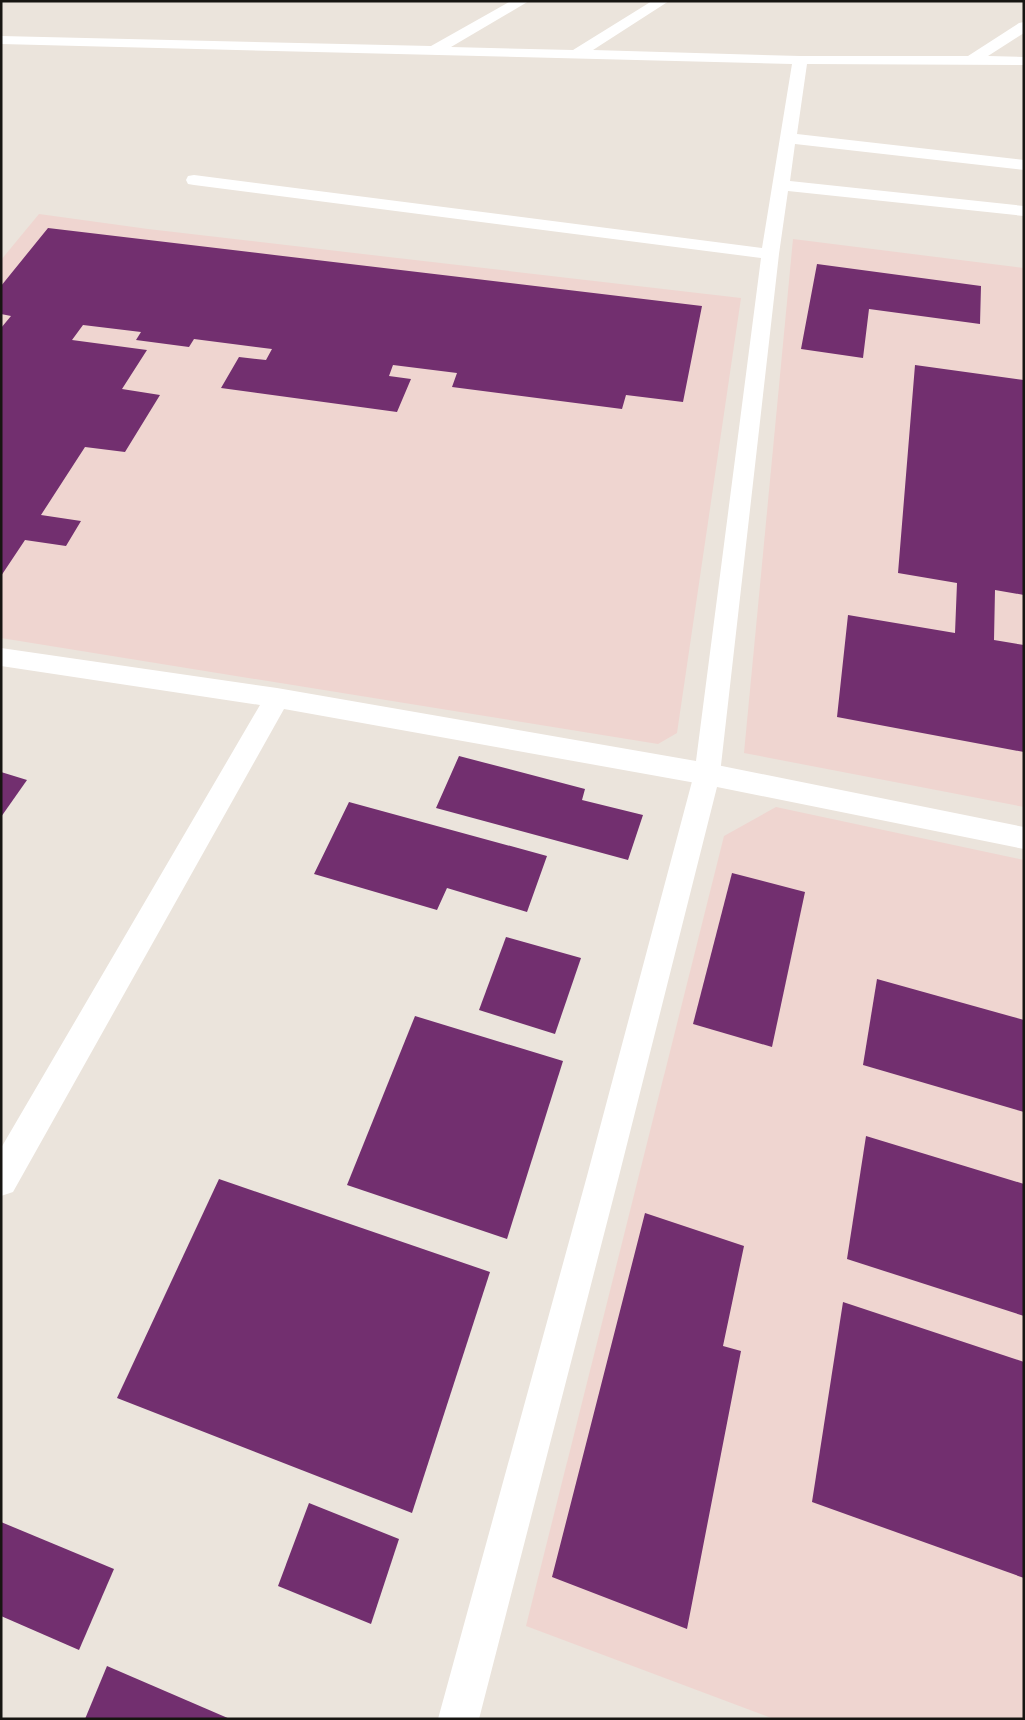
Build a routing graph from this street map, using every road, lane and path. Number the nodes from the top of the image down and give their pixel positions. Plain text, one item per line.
1 (522, 1) edge
2 (662, 1) edge
3 (1024, 26) edge
4 (1, 40) edge
5 (432, 52) junction
6 (575, 55) junction
7 (800, 60) junction
8 (971, 61) junction
9 (1024, 61) edge
10 (788, 138) junction
11 (1024, 165) edge
12 (194, 180) dead end
13 (781, 185) junction
14 (1024, 211) edge
15 (770, 254) junction
16 (1, 656) edge
17 (276, 698) junction
18 (707, 774) junction
19 (1024, 838) edge
20 (1, 1180) edge
21 (458, 1719) edge

1 - 5 street
2 - 6 street
3 - 8 street
4 - 5 street
5 - 6 street
6 - 7 street
7 - 8 street
7 - 10 street
8 - 9 street
10 - 11 street
10 - 13 street
12 - 15 street
13 - 14 street
13 - 15 street
15 - 18 street
16 - 17 street
17 - 18 street
17 - 20 street
18 - 19 street
18 - 21 street

